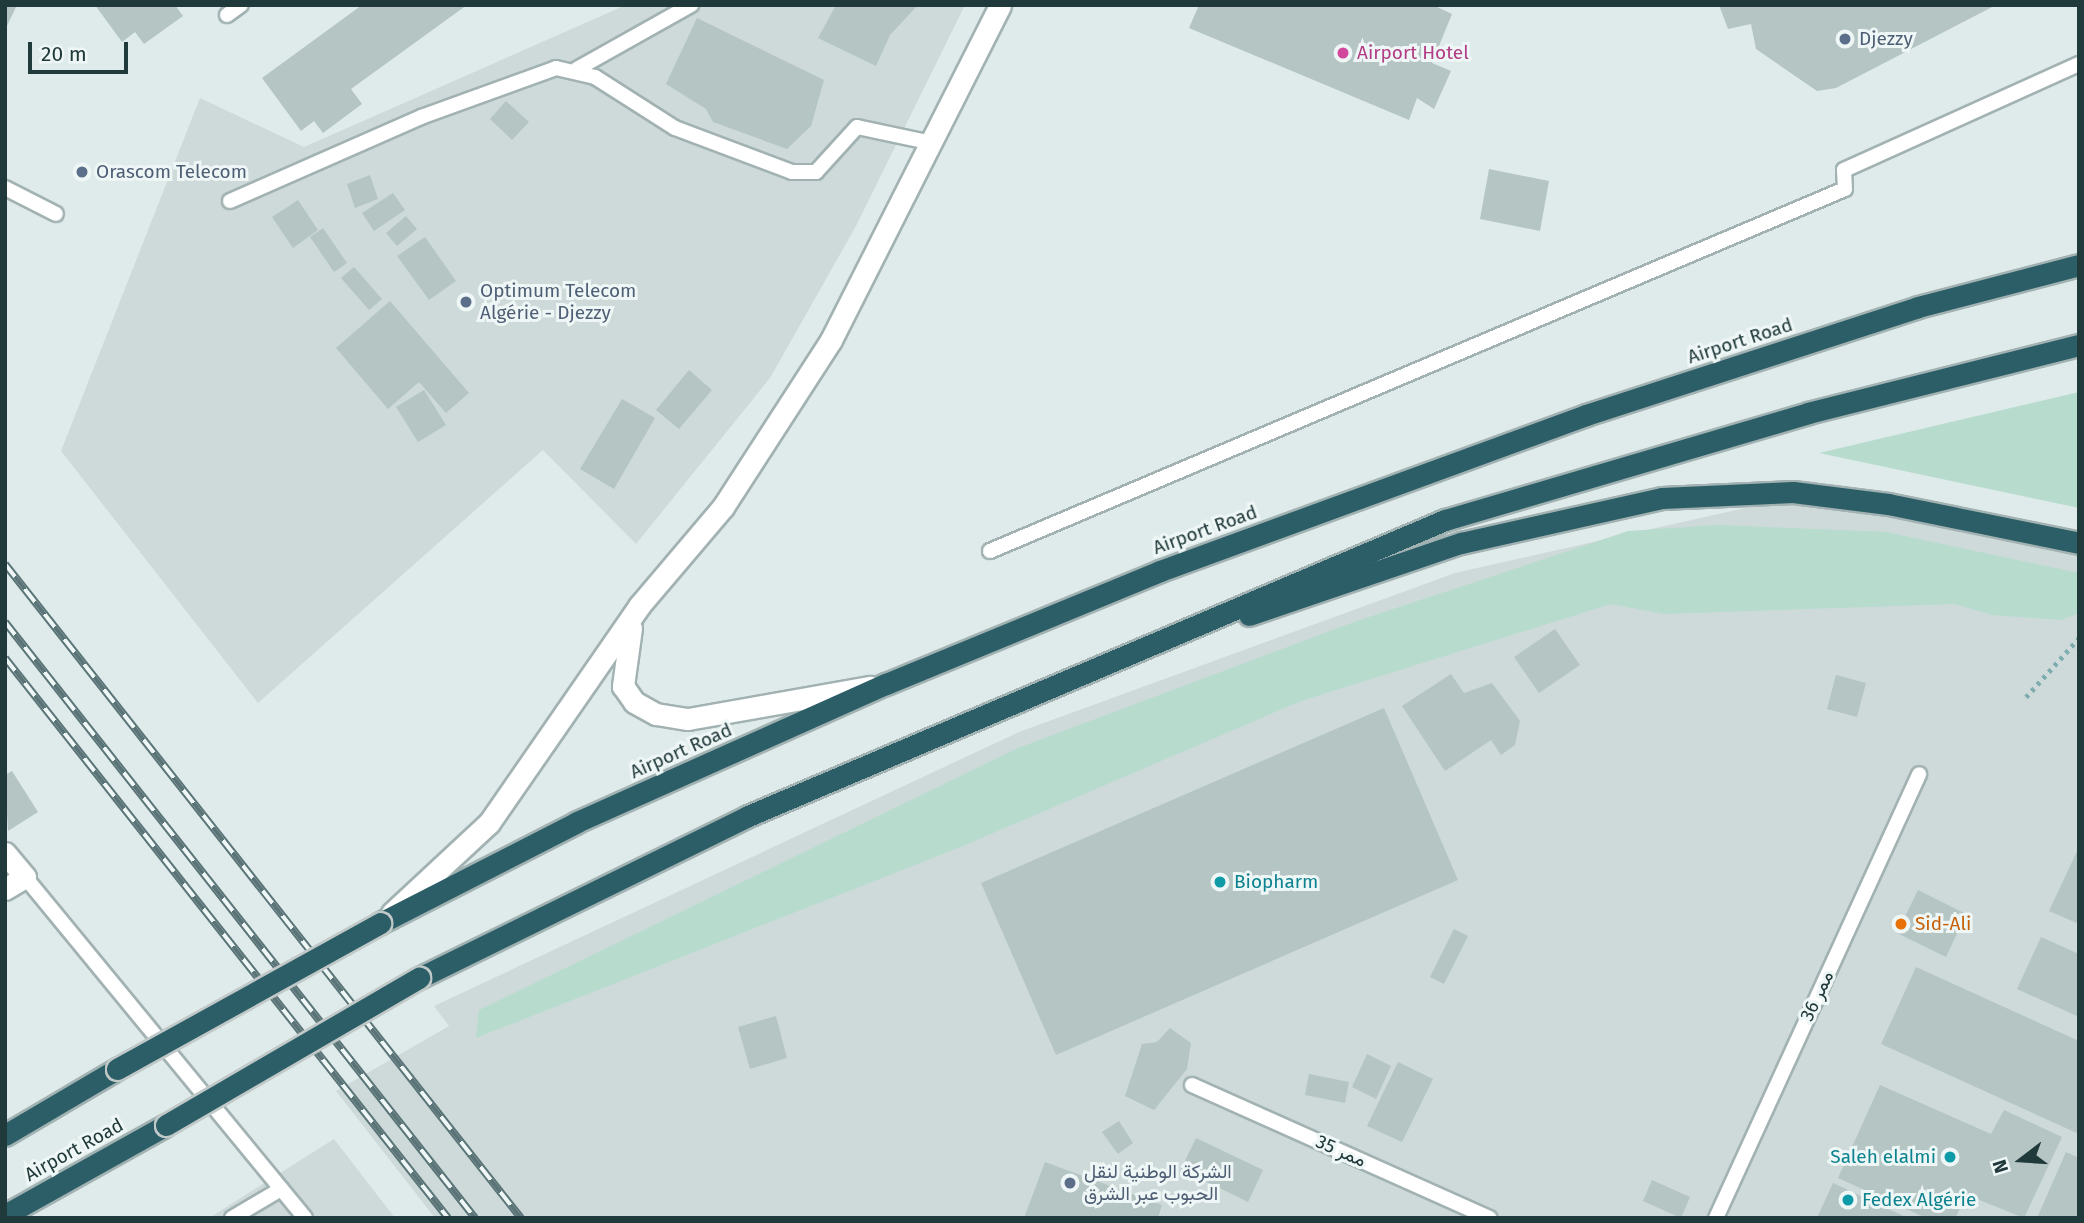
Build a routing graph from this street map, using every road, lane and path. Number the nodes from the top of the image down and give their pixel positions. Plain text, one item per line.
1 (241, 5) edge
2 (691, 5) edge
3 (1000, 5) edge
4 (227, 15) dead end
5 (577, 69) junction
6 (2077, 71) edge
7 (932, 144) junction
8 (5, 188) edge
9 (230, 201) dead end
10 (56, 214) dead end
11 (2079, 265) edge
12 (2079, 345) edge
13 (2079, 543) edge
14 (990, 551) dead end
15 (639, 606) junction
16 (2079, 638) edge
17 (1055, 681) junction
18 (886, 684) junction
19 (2026, 697) dead end
20 (1919, 774) dead end
21 (5, 853) edge
22 (25, 877) junction
23 (5, 889) edge
24 (380, 923) junction
25 (1192, 1085) dead end
26 (5, 1135) edge
27 (281, 1189) junction
28 (5, 1215) edge
29 (232, 1218) edge
30 (304, 1218) edge
31 (1490, 1218) edge
32 (1716, 1218) edge

1 - 4 lane
2 - 5 lane
3 - 7 main road
5 - 7 lane
5 - 9 lane
6 - 14 lane
7 - 15 main road
8 - 10 lane
11 - 18 highway, Airport Road
12 - 17 highway
13 - 17 highway
15 - 18 main road
15 - 24 main road
16 - 19 path
17 - 28 highway, Airport Road, bridge
18 - 24 highway, Airport Road
20 - 32 lane, ممر 36
21 - 22 main road
22 - 23 main road
22 - 27 lane
24 - 26 highway, Airport Road, bridge
25 - 31 lane, ممر 35
27 - 29 lane
27 - 30 lane

